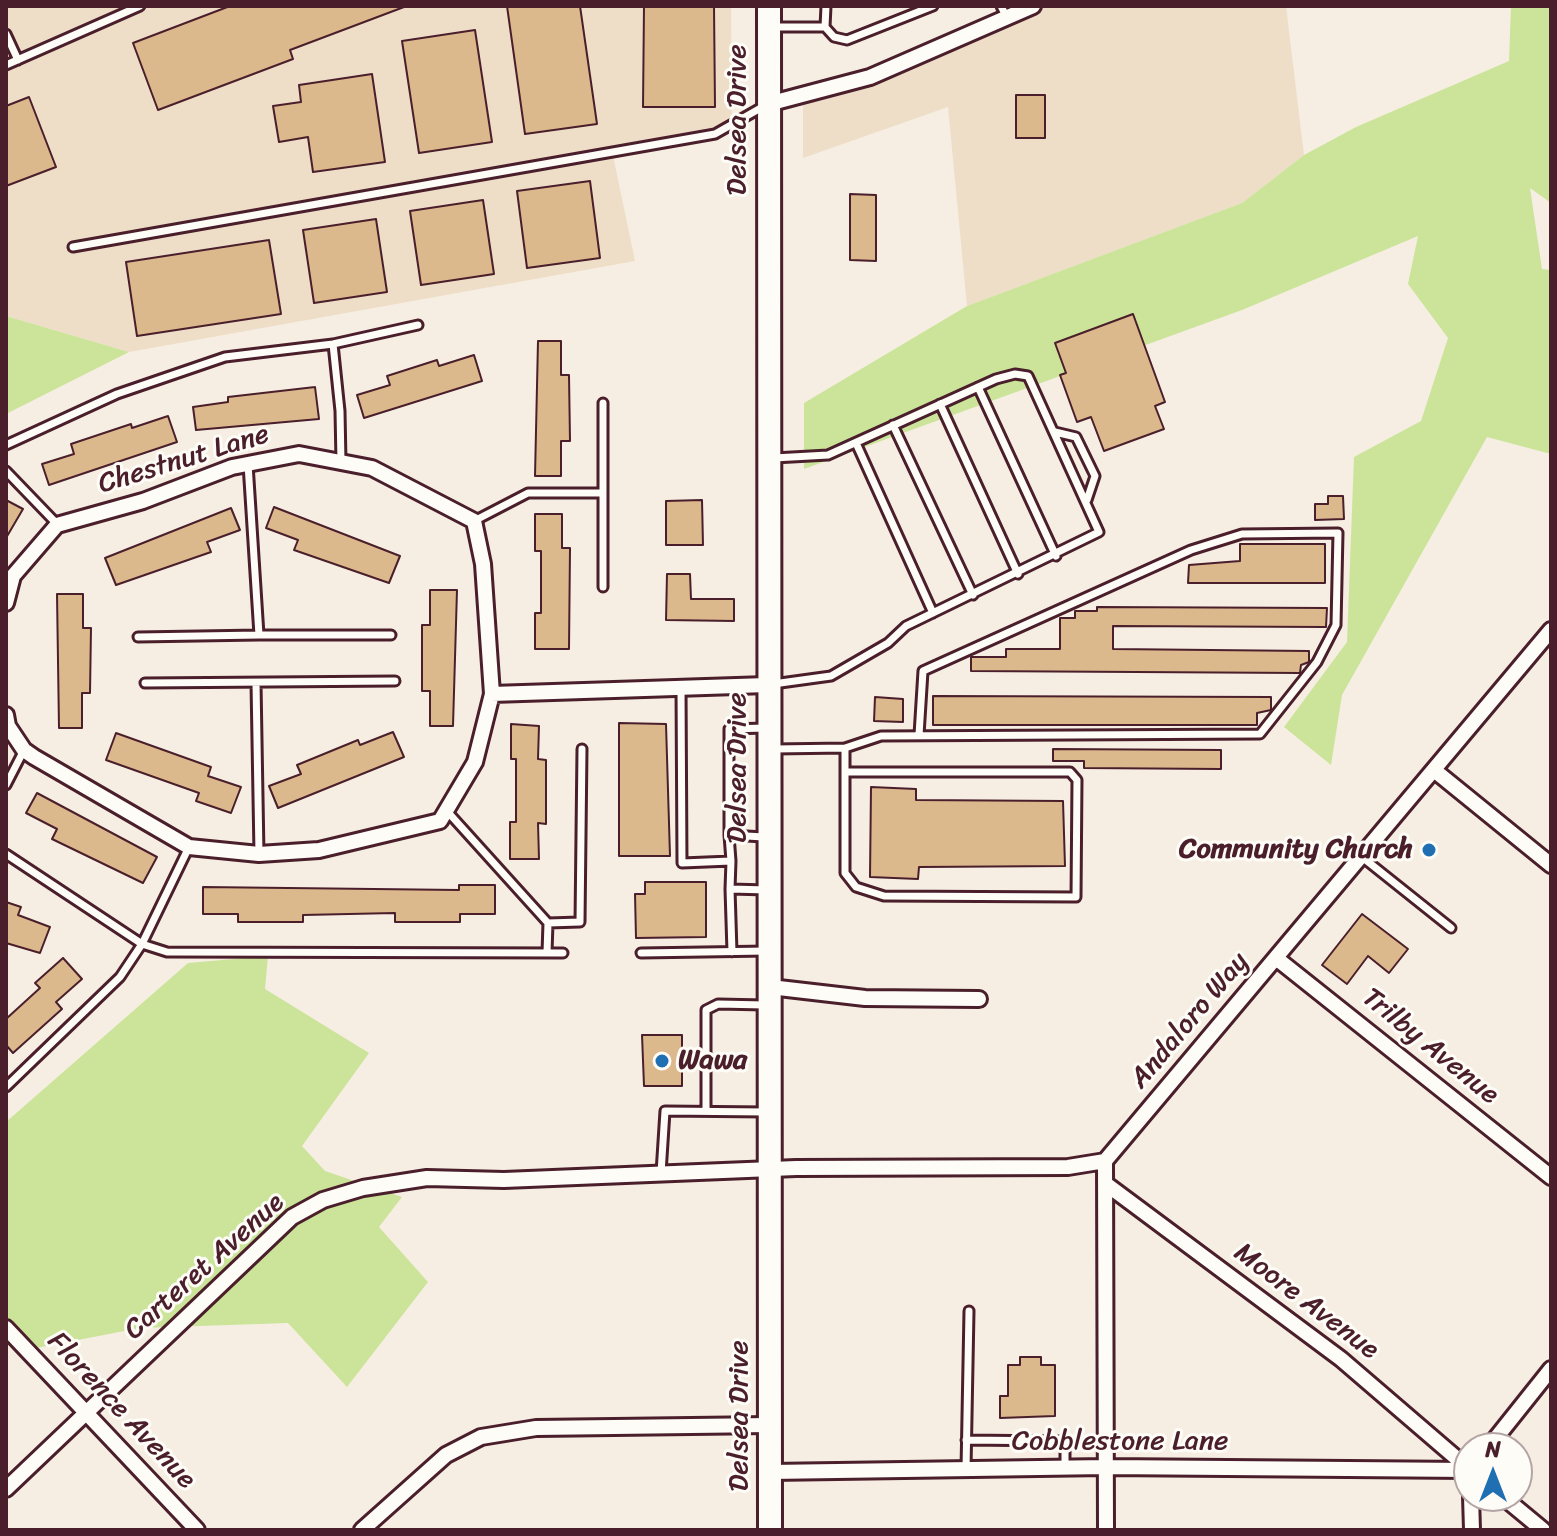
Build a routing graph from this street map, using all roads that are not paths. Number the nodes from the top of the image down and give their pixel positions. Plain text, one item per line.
1 (140, 6) edge
2 (826, 6) edge
3 (933, 6) edge
4 (1033, 6) edge
5 (1004, 12) edge
6 (769, 16) edge
7 (825, 27) junction
8 (6, 34) edge
9 (18, 60) junction
10 (6, 65) edge
11 (768, 104) junction
12 (73, 247) dead end
13 (418, 325) dead end
14 (333, 344) junction
15 (978, 387) junction
16 (603, 403) dead end
17 (940, 404) junction
18 (893, 425) junction
19 (1055, 432) junction
20 (856, 443) junction
21 (6, 445) edge
22 (769, 458) junction
23 (341, 462) junction
24 (248, 464) junction
25 (6, 471) edge
26 (603, 493) junction
27 (1087, 500) junction
28 (474, 521) junction
29 (57, 525) junction
30 (1056, 556) junction
31 (1018, 574) junction
32 (603, 587) dead end
33 (973, 595) junction
34 (6, 603) edge
35 (933, 613) junction
36 (1551, 630) edge
37 (259, 635) junction
38 (391, 635) dead end
39 (138, 637) dead end
40 (395, 681) dead end
41 (145, 683) dead end
42 (256, 683) junction
43 (767, 685) junction
44 (681, 688) junction
45 (492, 694) junction
46 (6, 715) edge
47 (919, 735) junction
48 (768, 738) junction
49 (845, 748) junction
50 (582, 749) dead end
51 (24, 750) junction
52 (1434, 770) junction
53 (845, 772) junction
54 (6, 785) edge
55 (446, 810) junction
56 (729, 835) junction
57 (769, 837) junction
58 (189, 847) junction
59 (6, 854) edge
60 (259, 854) junction
61 (1362, 857) junction
62 (731, 861) junction
63 (1551, 865) edge
64 (730, 889) junction
65 (769, 890) junction
66 (548, 923) junction
67 (1451, 928) dead end
68 (142, 944) junction
69 (769, 951) junction
70 (732, 952) junction
71 (547, 953) junction
72 (563, 953) dead end
73 (641, 953) dead end
74 (1276, 958) junction
75 (770, 996) junction
76 (979, 999) dead end
77 (6, 1087) edge
78 (706, 1111) junction
79 (771, 1112) junction
80 (1105, 1161) junction
81 (772, 1171) junction
82 (661, 1175) junction
83 (1551, 1177) edge
84 (1106, 1184) junction
85 (969, 1311) dead end
86 (6, 1328) edge
87 (1551, 1369) edge
88 (87, 1413) junction
89 (769, 1425) junction
90 (1501, 1432) edge
91 (966, 1440) junction
92 (1453, 1455) edge
93 (1065, 1467) junction
94 (1106, 1467) junction
95 (966, 1469) junction
96 (1453, 1469) edge
97 (770, 1472) junction
98 (6, 1489) edge
99 (1521, 1512) edge
100 (197, 1530) edge
101 (362, 1530) edge
102 (770, 1530) edge
103 (1106, 1530) edge
104 (1543, 1530) edge

1 - 9 lane
2 - 7 lane
3 - 7 lane
4 - 5 street
5 - 11 street
6 - 7 lane
6 - 11 main road, Delsea Drive
8 - 9 lane
9 - 10 lane
11 - 12 lane
11 - 22 main road, Delsea Drive
13 - 14 lane
14 - 21 lane
14 - 23 lane
15 - 17 lane
15 - 19 lane
15 - 30 lane
16 - 26 lane
17 - 18 lane
17 - 31 lane
18 - 20 lane
18 - 33 lane
19 - 27 lane
19 - 27 lane
20 - 22 lane
20 - 35 lane
22 - 43 main road, Delsea Drive
23 - 24 street, Chestnut Lane
23 - 28 street, Chestnut Lane
24 - 29 street, Chestnut Lane
24 - 37 lane
25 - 29 lane
26 - 28 lane
26 - 32 lane
27 - 30 lane
28 - 45 street
29 - 34 street
30 - 31 lane
31 - 33 lane
33 - 35 lane
35 - 43 lane
36 - 52 street, Andaloro Way
37 - 38 lane
37 - 39 lane
40 - 42 lane
41 - 42 lane
42 - 60 lane
43 - 44 street
43 - 48 main road, Delsea Drive
44 - 45 street
44 - 62 lane
45 - 55 street
46 - 51 street
47 - 47 lane
47 - 49 lane
48 - 49 lane
48 - 56 lane
48 - 57 main road, Delsea Drive
49 - 53 lane
50 - 66 lane
51 - 54 lane
51 - 58 street
52 - 61 street, Andaloro Way
52 - 63 street
53 - 53 lane
55 - 60 street
55 - 66 lane
56 - 57 lane
56 - 62 lane
57 - 65 main road, Delsea Drive
58 - 60 street
58 - 68 lane
59 - 68 lane
61 - 67 lane
61 - 74 street, Andaloro Way
62 - 64 lane
64 - 65 lane
64 - 70 lane
65 - 69 main road, Delsea Drive
66 - 71 lane
68 - 71 lane
68 - 77 lane
69 - 70 lane
69 - 75 main road, Delsea Drive
70 - 73 lane
71 - 72 lane
74 - 80 street, Andaloro Way
74 - 83 street, Trilby Avenue
75 - 76 street
75 - 78 lane
75 - 79 main road, Delsea Drive
78 - 79 lane
78 - 82 lane
79 - 81 main road, Delsea Drive
80 - 81 street
80 - 84 street
81 - 82 street, Carteret Avenue
81 - 89 main road, Delsea Drive
82 - 88 street, Carteret Avenue
84 - 92 street, Moore Avenue
84 - 94 street
85 - 91 lane
86 - 88 street, Florence Avenue
87 - 90 street
88 - 98 street, Carteret Avenue
88 - 100 street, Florence Avenue
89 - 97 main road, Delsea Drive
89 - 101 street
91 - 93 lane
91 - 95 lane
93 - 94 street, Cobblestone Lane
93 - 95 street, Cobblestone Lane
94 - 96 street, Cobblestone Lane
94 - 103 street
95 - 97 street, Cobblestone Lane
97 - 102 main road, Delsea Drive
99 - 104 street

